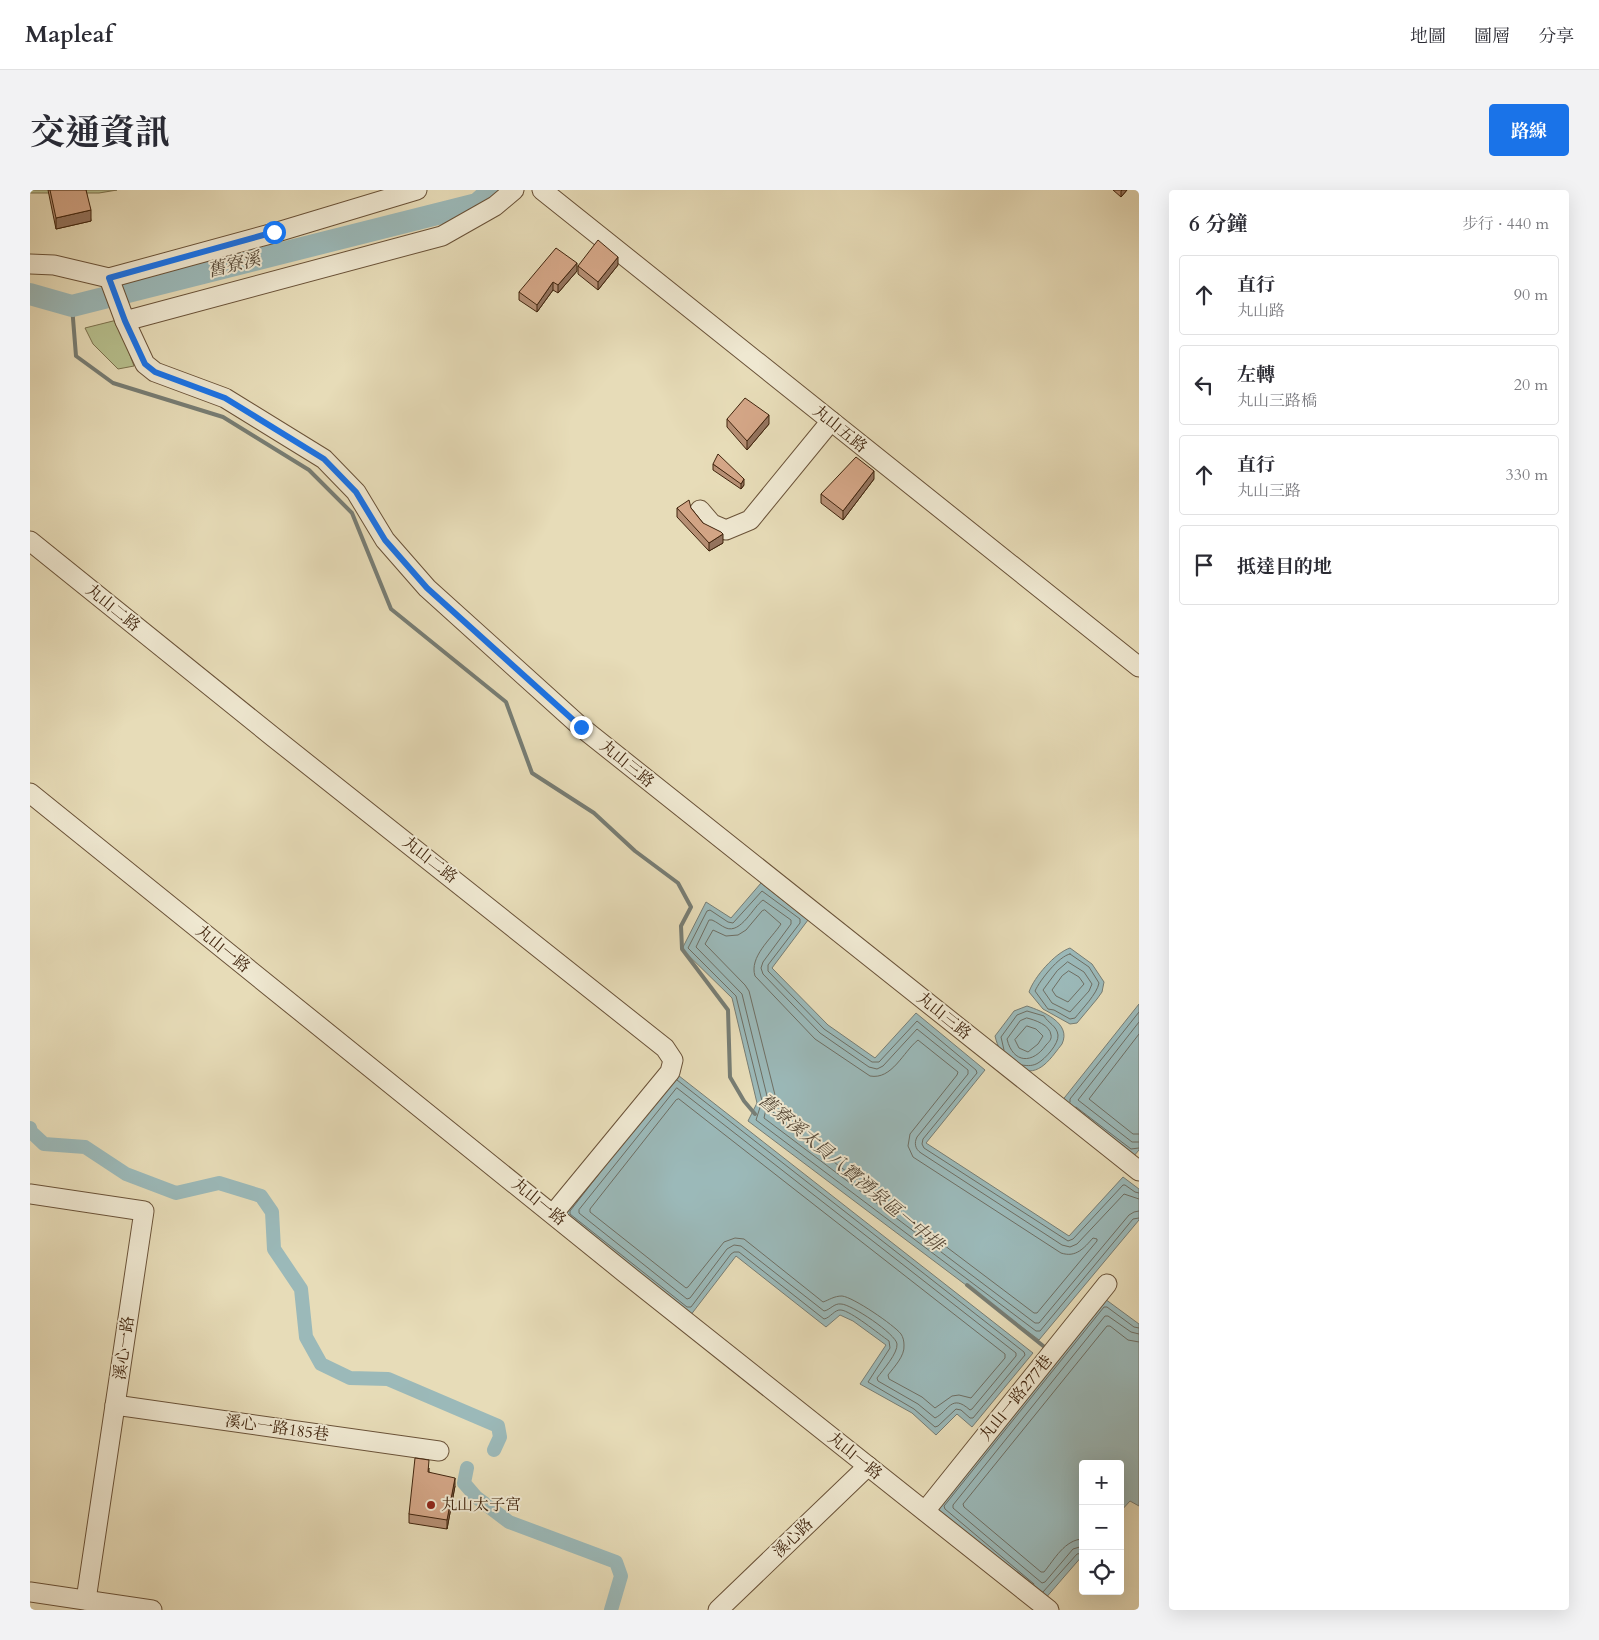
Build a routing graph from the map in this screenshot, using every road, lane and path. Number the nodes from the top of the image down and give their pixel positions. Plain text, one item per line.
1 (417, 190) edge
2 (514, 190) edge
3 (542, 190) edge
4 (30, 264) edge
5 (109, 278) junction
6 (125, 321) junction
7 (831, 421) junction
8 (700, 510) dead end
9 (30, 541) edge
10 (1139, 667) edge
11 (30, 793) edge
12 (1139, 1171) edge
13 (30, 1194) edge
14 (553, 1214) junction
15 (1107, 1284) dead end
16 (116, 1405) junction
17 (439, 1451) dead end
18 (868, 1466) junction
19 (925, 1511) junction
20 (30, 1592) edge
21 (86, 1600) junction
22 (152, 1610) edge
23 (718, 1610) edge
24 (1049, 1610) edge

1 - 5 street
2 - 6 street
3 - 7 street, 丸山五路
4 - 5 street
5 - 6 street, 丸山三路
6 - 12 street, 丸山三路
7 - 8 street
7 - 10 street, 丸山五路
9 - 14 street, 丸山二路
11 - 14 street, 丸山一路
13 - 16 street, 溪心一路
14 - 18 street, 丸山一路
15 - 19 street, 丸山一路277巷
16 - 17 street, 溪心一路185巷
16 - 21 street, 溪心一路
18 - 19 street, 丸山一路
18 - 23 street, 溪心路
19 - 24 street, 丸山一路
20 - 21 street
21 - 22 street

